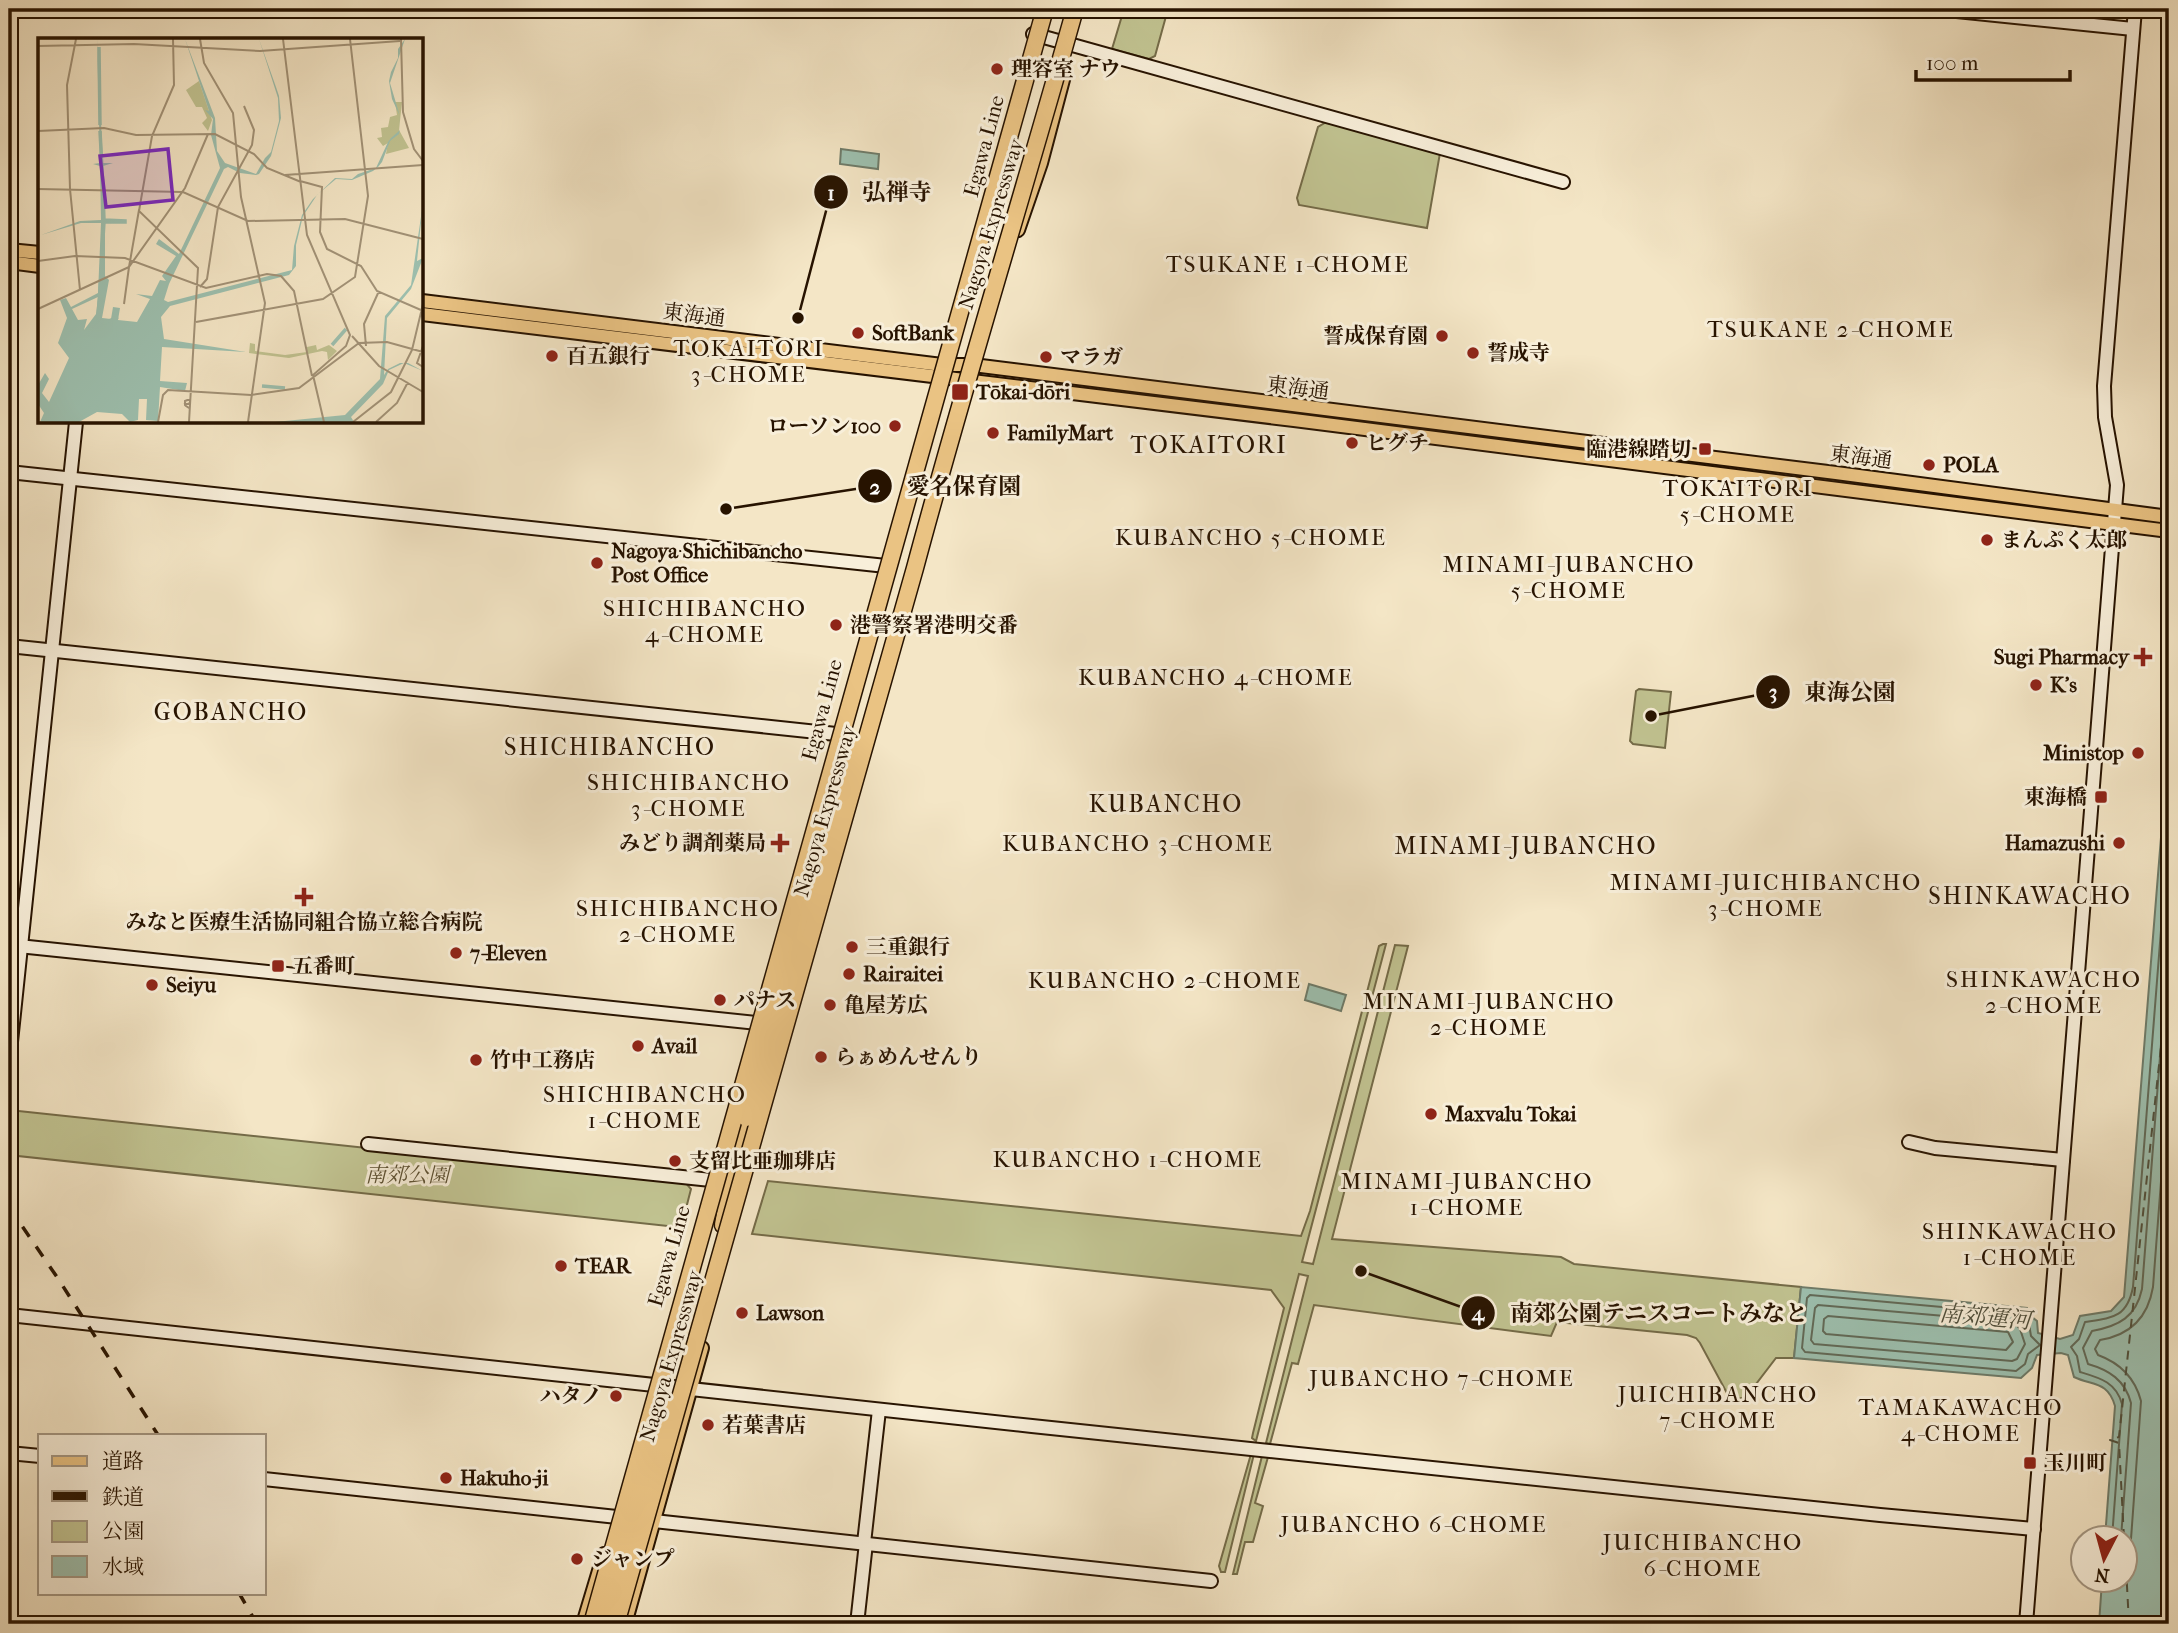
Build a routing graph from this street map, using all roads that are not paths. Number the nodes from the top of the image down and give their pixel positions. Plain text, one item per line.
1 (1043, 9) edge
2 (1056, 9) edge
3 (1065, 9) edge
4 (1075, 9) edge
5 (1082, 9) edge
6 (1937, 9) edge
7 (2135, 9) edge
8 (2133, 29) junction
9 (1033, 34) junction
10 (1072, 44) junction
11 (1563, 182) dead end
12 (9, 250) edge
13 (38, 253) edge
14 (9, 262) edge
15 (38, 266) edge
16 (424, 301) edge
17 (424, 314) edge
18 (973, 365) junction
19 (940, 371) junction
20 (968, 381) junction
21 (960, 400) junction
22 (934, 409) junction
23 (76, 424) edge
24 (9, 472) edge
25 (70, 478) junction
26 (2114, 517) junction
27 (2169, 517) edge
28 (2169, 531) edge
29 (886, 566) junction
30 (9, 646) edge
31 (52, 651) junction
32 (874, 711) junction
33 (836, 734) junction
34 (15, 946) edge
35 (755, 1023) junction
36 (792, 1027) junction
37 (9, 1061) edge
38 (1909, 1142) dead end
39 (368, 1144) dead end
40 (2063, 1160) junction
41 (710, 1181) junction
42 (697, 1247) junction
43 (721, 1277) junction
44 (9, 1315) edge
45 (653, 1386) junction
46 (691, 1389) junction
47 (879, 1410) junction
48 (9, 1453) edge
49 (38, 1456) edge
50 (266, 1479) edge
51 (615, 1517) junction
52 (655, 1521) junction
53 (2034, 1529) junction
54 (865, 1543) junction
55 (1211, 1581) dead end
56 (583, 1624) edge
57 (592, 1624) edge
58 (604, 1624) edge
59 (616, 1624) edge
60 (625, 1624) edge
61 (857, 1624) edge
62 (2026, 1624) edge

1 - 9 main road, Egawa Line
1 - 22 highway, Nagoya Expressway, bridge
2 - 22 highway
3 - 21 highway, bridge
4 - 21 highway, Nagoya Expressway, bridge
5 - 10 main road
6 - 8 street
7 - 8 street
8 - 26 street
9 - 10 street
9 - 19 main road, Egawa Line
10 - 11 street
10 - 18 main road
12 - 13 main road
14 - 15 main road
16 - 19 main road, 東海通
17 - 19 main road, 東海通
18 - 19 main road, 東海通
18 - 20 main road
18 - 26 main road, 東海通
19 - 20 main road, 東海通
19 - 29 main road, Egawa Line
20 - 26 main road, 東海通
20 - 36 main road
21 - 32 highway, Nagoya Expressway, bridge
22 - 42 highway, Nagoya Expressway, bridge
23 - 25 street
24 - 25 street
25 - 29 street
25 - 31 street
26 - 27 main road, 東海通
26 - 28 main road
26 - 40 street
29 - 33 main road, Egawa Line
30 - 31 street
31 - 33 street
31 - 34 street
32 - 43 highway, bridge
32 - 59 highway, Nagoya Expressway, bridge
33 - 35 main road, Egawa Line
34 - 35 street
34 - 37 street
35 - 36 street
35 - 41 main road, Egawa Line
36 - 43 main road
38 - 40 street
39 - 41 street
40 - 53 street
41 - 45 main road, Egawa Line
42 - 57 highway, Nagoya Expressway, bridge
42 - 58 highway, bridge
43 - 46 main road
44 - 45 street
45 - 46 street
45 - 51 main road, Egawa Line
46 - 47 street
46 - 52 main road
47 - 53 street
47 - 54 street
48 - 49 street
50 - 51 street
51 - 52 street
51 - 56 main road, Egawa Line
52 - 54 street
52 - 60 main road
53 - 62 street
54 - 55 street
54 - 61 street

